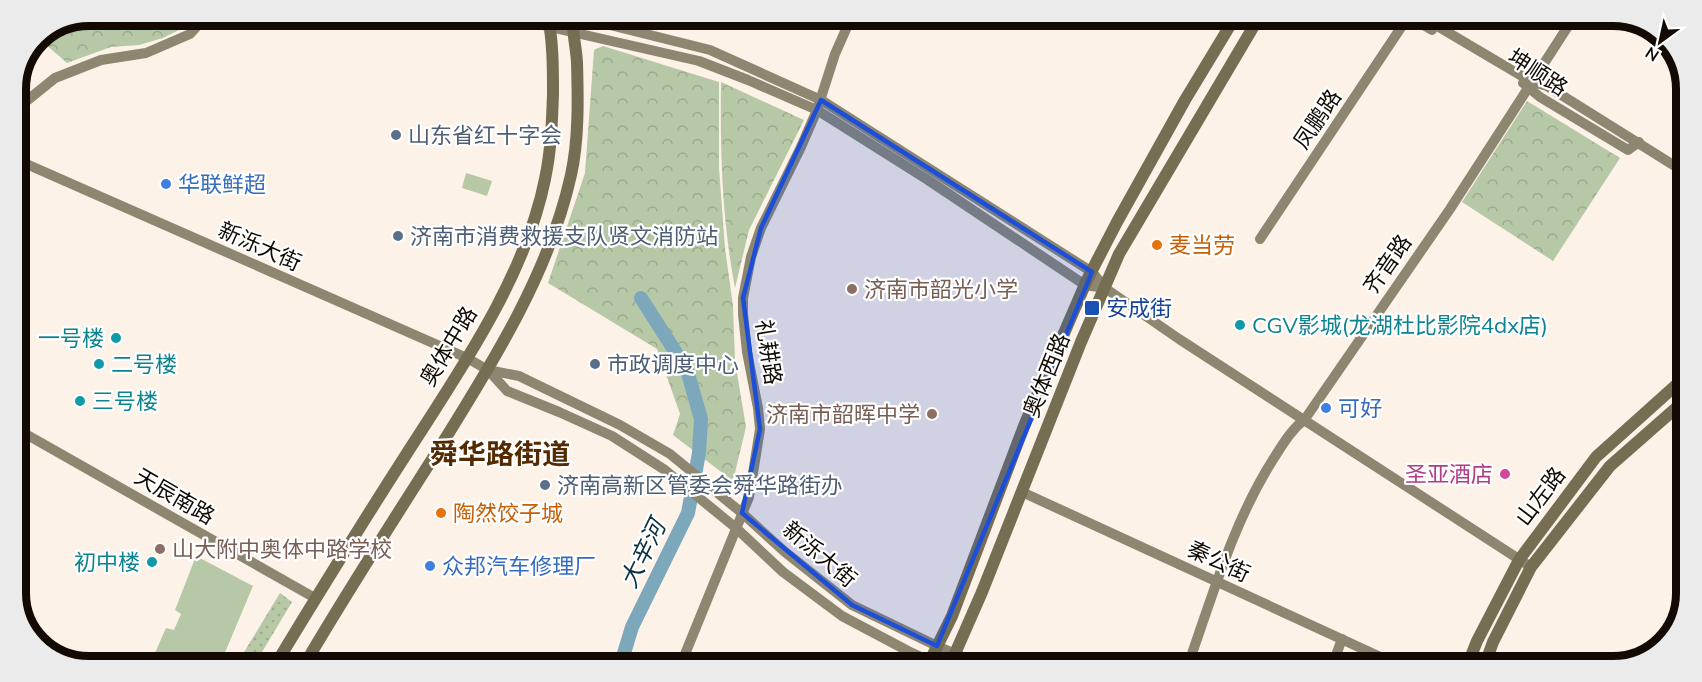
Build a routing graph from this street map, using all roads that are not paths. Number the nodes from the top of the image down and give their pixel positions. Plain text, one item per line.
1 (197, 26) edge
2 (549, 26) edge
3 (559, 26) edge
4 (572, 26) edge
5 (614, 26) edge
6 (847, 26) edge
7 (1230, 26) edge
8 (1254, 26) edge
9 (1402, 26) edge
10 (1426, 26) edge
11 (1437, 26) edge
12 (1568, 26) edge
13 (572, 31) junction
14 (1530, 84) junction
15 (26, 101) edge
16 (819, 105) junction
17 (26, 164) edge
18 (1676, 166) edge
19 (1260, 239) dead end
20 (1092, 272) junction
21 (1085, 285) junction
22 (1104, 288) junction
23 (467, 358) junction
24 (488, 370) junction
25 (1676, 385) edge
26 (1676, 408) edge
27 (1304, 420) junction
28 (26, 434) edge
29 (1022, 492) junction
30 (742, 513) junction
31 (736, 528) junction
32 (1520, 559) junction
33 (1531, 567) junction
34 (1217, 581) junction
35 (315, 598) junction
36 (1342, 639) junction
37 (937, 646) junction
38 (281, 656) edge
39 (310, 656) edge
40 (684, 656) edge
41 (918, 656) edge
42 (934, 656) edge
43 (949, 656) edge
44 (954, 656) edge
45 (1191, 656) edge
46 (1336, 656) edge
47 (1379, 656) edge
48 (1471, 656) edge
49 (1488, 656) edge

1 - 15 street
2 - 23 main road, 奥体中路
3 - 13 street
4 - 13 main road, 奥体中路
5 - 16 street
6 - 16 street, 礼耕路
7 - 20 main road, 奥体西路
8 - 22 main road, 奥体西路
9 - 19 street, 凤鹏路
10 - 14 street, 坤顺路
11 - 14 street, 坤顺路
12 - 14 street, 齐音路
13 - 16 street
13 - 24 main road, 奥体中路
14 - 18 street, 坤顺路
14 - 27 street, 齐音路
16 - 20 street
16 - 21 street
16 - 30 street, 礼耕路
17 - 23 street, 新泺大街
20 - 21 main road, 奥体西路
20 - 22 street
21 - 22 street
21 - 37 main road, 奥体西路
22 - 27 street
22 - 29 main road, 奥体西路
23 - 24 street, 新泺大街
23 - 35 main road, 奥体中路
24 - 30 street, 新泺大街
24 - 31 street, 新泺大街
24 - 39 main road, 奥体中路
25 - 32 main road, 山左路
26 - 33 main road, 山左路
27 - 32 street
27 - 34 street, 齐音路
28 - 35 street, 天辰南路
29 - 34 street, 秦公街
29 - 44 main road, 奥体西路
30 - 31 street, 礼耕路
30 - 37 street, 新泺大街
31 - 40 street, 礼耕路
31 - 41 street, 新泺大街
32 - 33 street
32 - 48 main road, 山左路
33 - 49 main road, 山左路
34 - 36 street, 秦公街
34 - 45 street, 齐音路
35 - 38 main road, 奥体中路
36 - 46 street
36 - 47 street, 秦公街
37 - 42 main road, 奥体西路
37 - 43 street, 新泺大街

